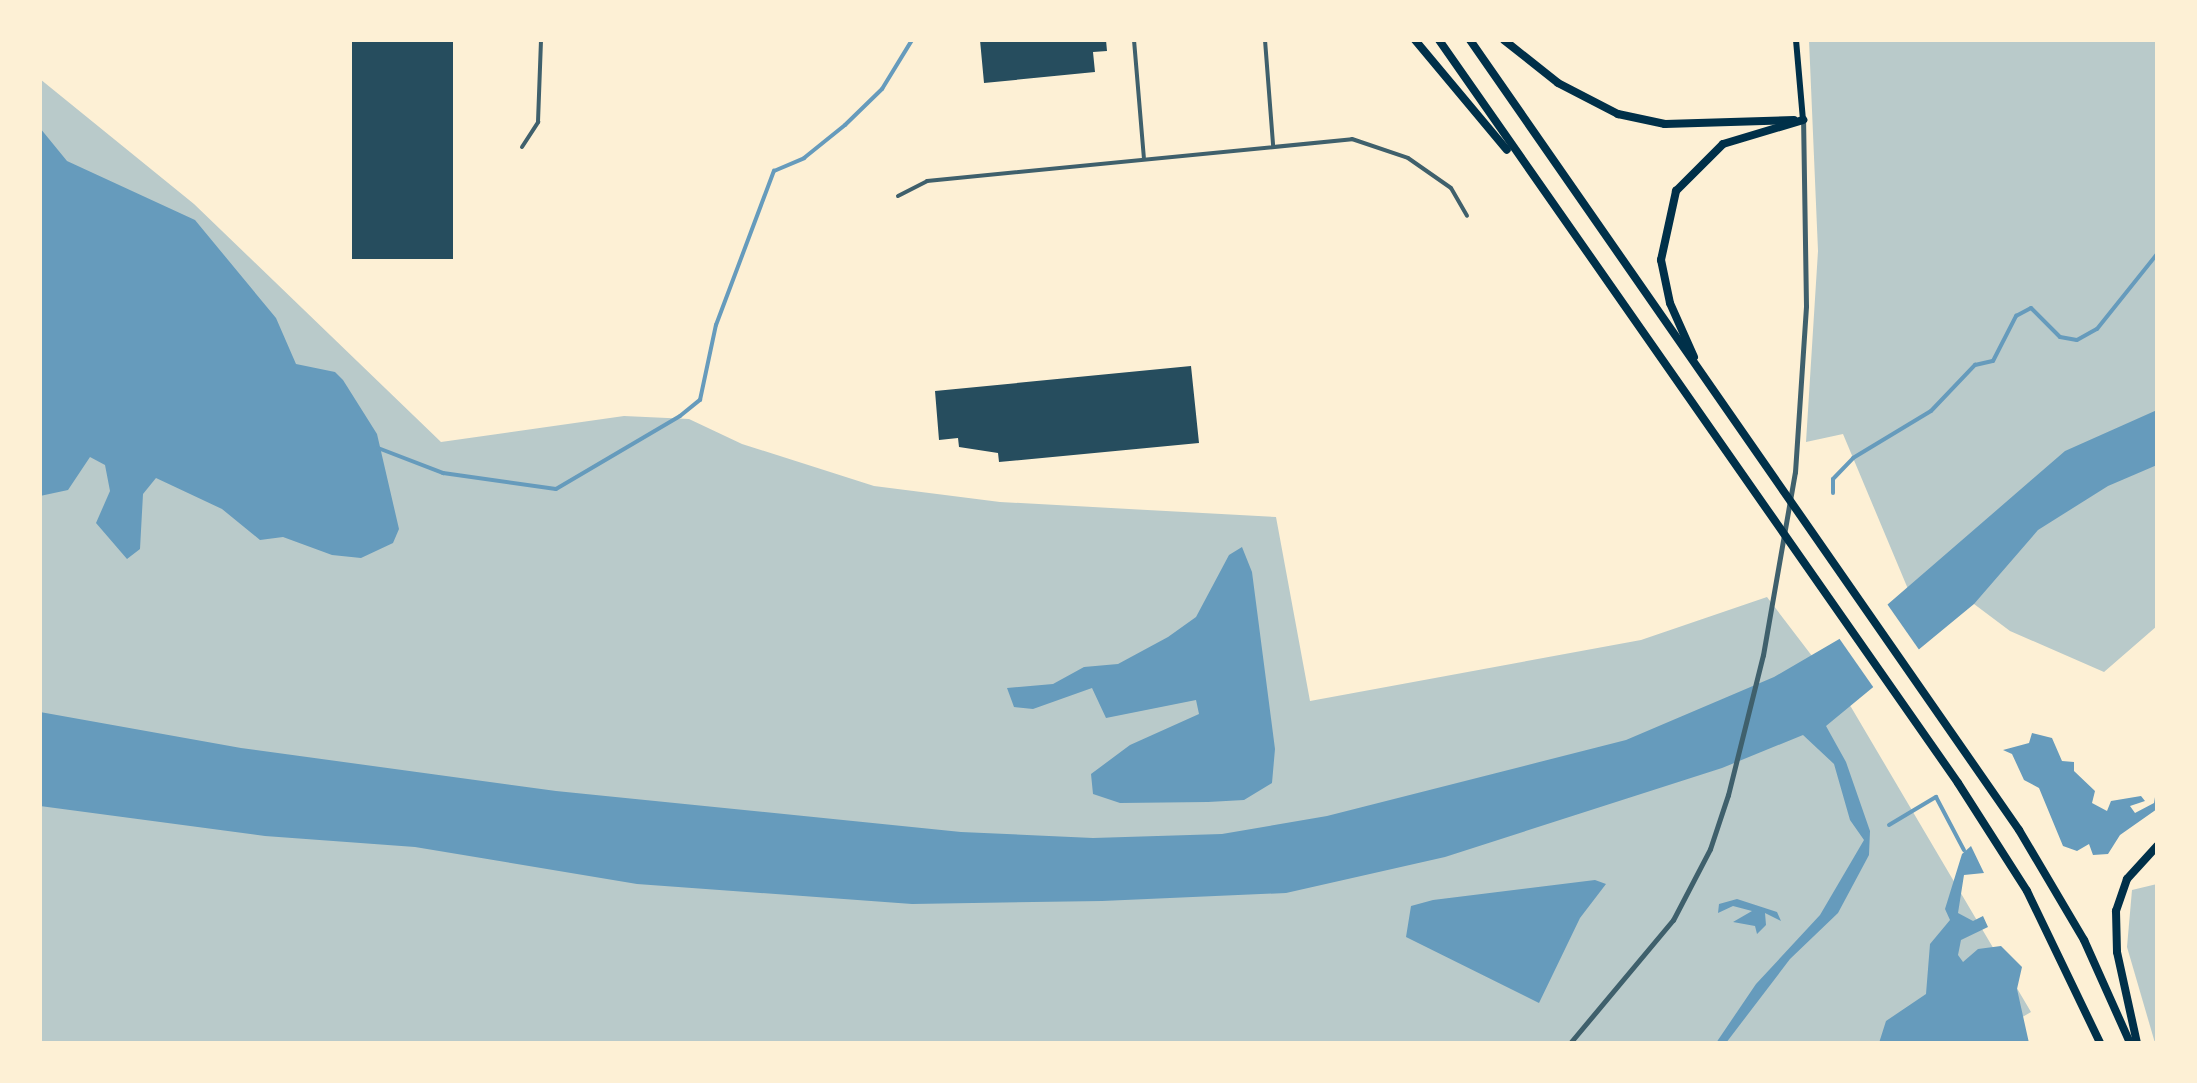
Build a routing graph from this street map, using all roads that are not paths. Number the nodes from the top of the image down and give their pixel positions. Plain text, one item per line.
1 (541, 40) edge
2 (1134, 40) edge
3 (1265, 40) edge
4 (1416, 40) edge
5 (1439, 40) edge
6 (1470, 40) edge
7 (1504, 40) edge
8 (1796, 40) edge
9 (1803, 120) junction
10 (1272, 145) junction
11 (522, 146) dead end
12 (1144, 158) junction
13 (898, 196) dead end
14 (1544, 196) junction
15 (1467, 216) dead end
16 (1706, 382) junction
17 (2157, 846) edge
18 (1570, 1043) edge
19 (2100, 1043) edge
20 (2133, 1043) edge

1 - 11 street
2 - 12 street
3 - 10 street
4 - 14 highway
5 - 14 highway
6 - 16 highway
7 - 9 highway
8 - 9 main road
9 - 16 highway
9 - 18 street
10 - 12 street
10 - 15 street
12 - 13 street
14 - 19 highway
16 - 20 highway
17 - 20 highway

